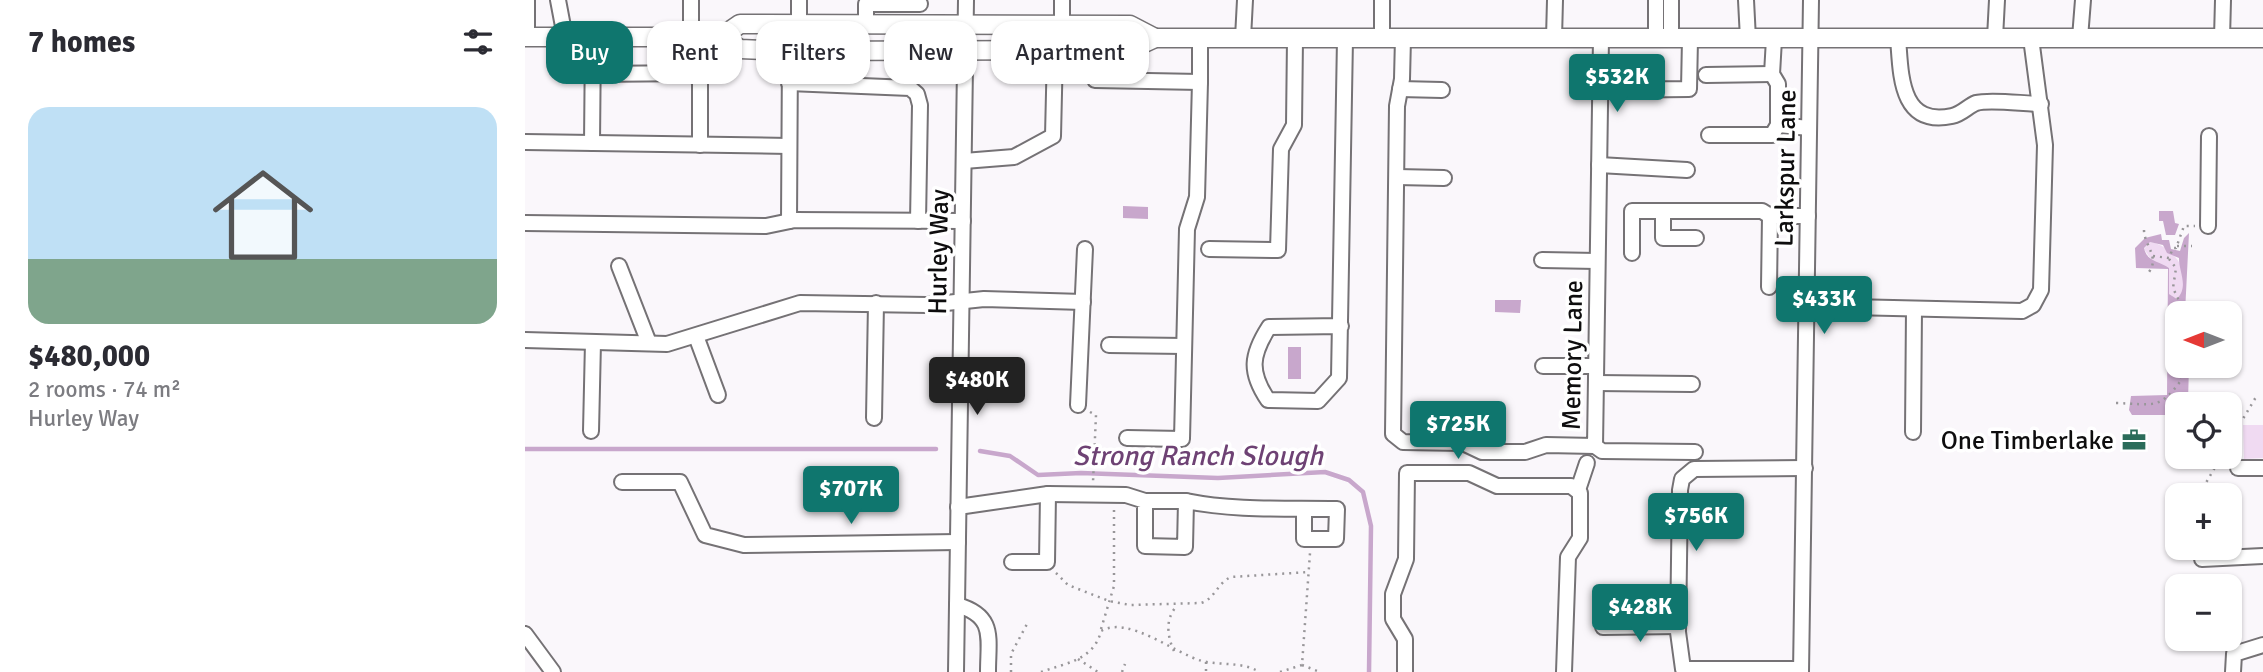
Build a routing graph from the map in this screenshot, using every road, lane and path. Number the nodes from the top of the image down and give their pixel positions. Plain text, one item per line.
1 (527, 0) edge
2 (558, 0) edge
3 (691, 0) edge
4 (799, 0) edge
5 (966, 0) edge
6 (1062, 0) edge
7 (1245, 0) edge
8 (1382, 0) edge
9 (1555, 0) edge
10 (1656, 0) edge
11 (1671, 0) edge
12 (1746, 0) edge
13 (1811, 0) edge
14 (1997, 0) edge
15 (2083, 0) edge
16 (2223, 0) edge
17 (920, 2) edge
18 (562, 21) edge
19 (691, 21) edge
20 (799, 21) edge
21 (866, 21) edge
22 (919, 21) edge
23 (966, 21) edge
24 (1062, 21) edge
25 (1149, 35) edge
26 (526, 37) edge
27 (546, 37) edge
28 (1155, 38) junction
29 (1200, 38) junction
30 (1243, 38) junction
31 (1345, 38) junction
32 (1382, 38) junction
33 (1403, 38) junction
34 (1554, 38) junction
35 (1601, 38) junction
36 (1898, 38) junction
37 (1995, 38) junction
38 (2031, 38) junction
39 (2080, 38) junction
40 (2222, 38) junction
41 (2263, 38) edge
42 (1294, 39) junction
43 (1664, 39) junction
44 (1690, 39) junction
45 (1748, 39) junction
46 (1774, 39) junction
47 (1811, 39) junction
48 (1149, 41) edge
49 (633, 74) edge
50 (1772, 74) junction
51 (1706, 75) dead end
52 (1149, 81) edge
53 (1200, 82) junction
54 (593, 84) edge
55 (789, 84) edge
56 (813, 84) edge
57 (965, 84) edge
58 (1054, 84) edge
59 (1401, 89) junction
60 (1443, 90) dead end
61 (1600, 90) junction
62 (2041, 104) junction
63 (1778, 125) junction
64 (1809, 128) junction
65 (1709, 135) dead end
66 (2209, 136) dead end
67 (525, 142) edge
68 (592, 143) junction
69 (700, 145) junction
70 (789, 146) junction
71 (964, 161) junction
72 (1599, 165) junction
73 (1687, 170) dead end
74 (1397, 177) junction
75 (1444, 178) dead end
76 (1663, 212) junction
77 (1770, 216) junction
78 (1808, 216) junction
79 (789, 221) junction
80 (918, 221) junction
81 (963, 221) junction
82 (525, 223) edge
83 (2209, 226) joint
84 (2144, 230) dead end
85 (1696, 238) dead end
86 (2179, 246) junction
87 (2191, 246) dead end
88 (1085, 249) dead end
89 (1209, 249) dead end
90 (1632, 253) dead end
91 (2169, 257) junction
92 (2153, 258) junction
93 (1542, 260) dead end
94 (1597, 261) junction
95 (619, 266) dead end
96 (2149, 270) dead end
97 (1769, 287) dead end
98 (961, 301) junction
99 (2180, 301) edge
100 (1083, 302) junction
101 (876, 303) junction
102 (1807, 306) junction
103 (1914, 309) junction
104 (1341, 326) junction
105 (696, 336) junction
106 (525, 340) edge
107 (593, 342) junction
108 (649, 343) junction
109 (1108, 345) dead end
110 (1184, 346) junction
111 (1543, 366) dead end
112 (1596, 366) junction
113 (2182, 378) edge
114 (1596, 383) junction
115 (1692, 384) dead end
116 (718, 395) dead end
117 (2256, 397) dead end
118 (2116, 403) dead end
119 (1078, 405) joint
120 (874, 418) dead end
121 (2242, 421) edge
122 (591, 431) dead end
123 (1913, 432) dead end
124 (1127, 438) dead end
125 (1595, 446) junction
126 (1695, 452) dead end
127 (1587, 463) dead end
128 (1805, 468) junction
129 (2242, 468) edge
130 (2263, 468) edge
131 (622, 482) dead end
132 (1092, 484) dead end
133 (1578, 490) junction
134 (1048, 494) junction
135 (1114, 495) junction
136 (1145, 500) junction
137 (1186, 501) junction
138 (958, 507) junction
139 (1304, 509) junction
140 (1311, 539) junction
141 (958, 542) junction
142 (2263, 556) edge
143 (2242, 557) edge
144 (1012, 562) dead end
145 (1047, 562) junction
146 (1309, 572) junction
147 (1108, 601) junction
148 (1179, 604) junction
149 (957, 606) junction
150 (1027, 624) dead end
151 (1603, 626) dead end
152 (1678, 626) junction
153 (1101, 631) junction
154 (525, 634) edge
155 (2263, 645) edge
156 (1174, 651) junction
157 (1078, 659) junction
158 (1206, 662) junction
159 (1125, 664) dead end
160 (1302, 665) junction
161 (1801, 670) edge
162 (1683, 671) edge
163 (1711, 671) edge
164 (553, 672) edge
165 (955, 672) edge
166 (988, 672) edge
167 (1011, 672) edge
168 (1041, 672) edge
169 (1097, 672) edge
170 (1122, 672) edge
171 (1206, 672) edge
172 (1260, 672) edge
173 (1280, 672) edge
174 (1320, 672) edge
175 (1405, 672) edge
176 (1564, 672) edge
177 (2233, 672) edge

1 - 26 street
2 - 18 street
3 - 19 street
4 - 20 street
5 - 23 street, Hurley Way
6 - 24 street
7 - 30 street
8 - 32 street
9 - 34 street
10 - 43 street
11 - 43 street
12 - 45 street
13 - 47 street, Larkspur Lane
14 - 37 street
15 - 39 street
16 - 40 street
17 - 21 street
17 - 22 street
25 - 28 main road
26 - 27 main road
28 - 29 main road
28 - 48 main road
29 - 30 main road
29 - 53 street
30 - 42 main road
31 - 32 main road
31 - 42 main road
31 - 104 street
32 - 33 main road
33 - 34 main road
33 - 59 street, Memory Lane
34 - 35 main road
35 - 43 main road
35 - 61 street, Memory Lane
36 - 37 main road
36 - 47 main road
36 - 62 street
37 - 38 main road
38 - 39 main road
38 - 62 street
39 - 40 main road
40 - 41 main road
42 - 89 street
43 - 44 main road
44 - 45 main road
44 - 61 street
45 - 46 main road
46 - 47 main road
46 - 50 street
47 - 64 street, Larkspur Lane
49 - 69 street
50 - 51 street
50 - 63 street
52 - 53 street
53 - 110 street
54 - 68 street
55 - 70 street
56 - 80 street
57 - 71 street, Hurley Way
58 - 71 street
59 - 60 street
59 - 74 street, Memory Lane
61 - 72 street, Memory Lane
62 - 103 street
63 - 64 street
63 - 65 street
64 - 78 street, Larkspur Lane
66 - 83 street
67 - 68 street
68 - 69 street
69 - 70 street
70 - 79 street
71 - 81 street, Hurley Way
72 - 73 street
72 - 94 street, Memory Lane
74 - 75 street
74 - 125 street, Memory Lane
76 - 77 street
76 - 85 street
76 - 90 street
77 - 78 street
77 - 97 street
78 - 102 street, Larkspur Lane
79 - 80 street
79 - 82 street
80 - 81 street
81 - 98 street, Hurley Way
83 - 86 path
84 - 92 path
86 - 87 path
86 - 91 path
88 - 100 street
91 - 92 path
91 - 99 path
92 - 96 path
93 - 94 street
94 - 112 street, Memory Lane
95 - 108 street
98 - 100 street
98 - 101 street
98 - 138 street, Hurley Way
100 - 119 street
101 - 105 street
101 - 120 street
102 - 103 street
102 - 128 street, Larkspur Lane
103 - 123 street
104 - 104 street
105 - 108 street
105 - 116 street
106 - 107 street
107 - 108 street
107 - 122 street
109 - 110 street
110 - 124 street
111 - 112 street
112 - 114 street, Memory Lane
113 - 118 path
114 - 115 street
114 - 125 street, Memory Lane
117 - 121 path
119 - 132 path
125 - 126 street
127 - 133 street
128 - 152 street
128 - 161 street, Larkspur Lane
129 - 130 street
131 - 141 street
133 - 175 street
133 - 176 street
134 - 135 street
134 - 138 street
134 - 145 street
135 - 136 street
135 - 147 path
136 - 137 street
136 - 137 street
137 - 139 street
138 - 141 street, Hurley Way
139 - 140 street
139 - 140 street
140 - 146 path
141 - 149 street, Hurley Way
142 - 143 street
144 - 145 street
145 - 147 path
146 - 148 path
146 - 160 path
147 - 148 path
147 - 153 path
148 - 156 path
149 - 165 street, Hurley Way
149 - 166 street
150 - 167 path
151 - 152 street
152 - 162 street
153 - 156 path
153 - 157 path
154 - 164 street
155 - 177 street
156 - 158 path
157 - 168 path
157 - 169 path
158 - 171 path
158 - 172 path
159 - 170 path
160 - 173 path
160 - 174 path
161 - 163 street
162 - 163 street

